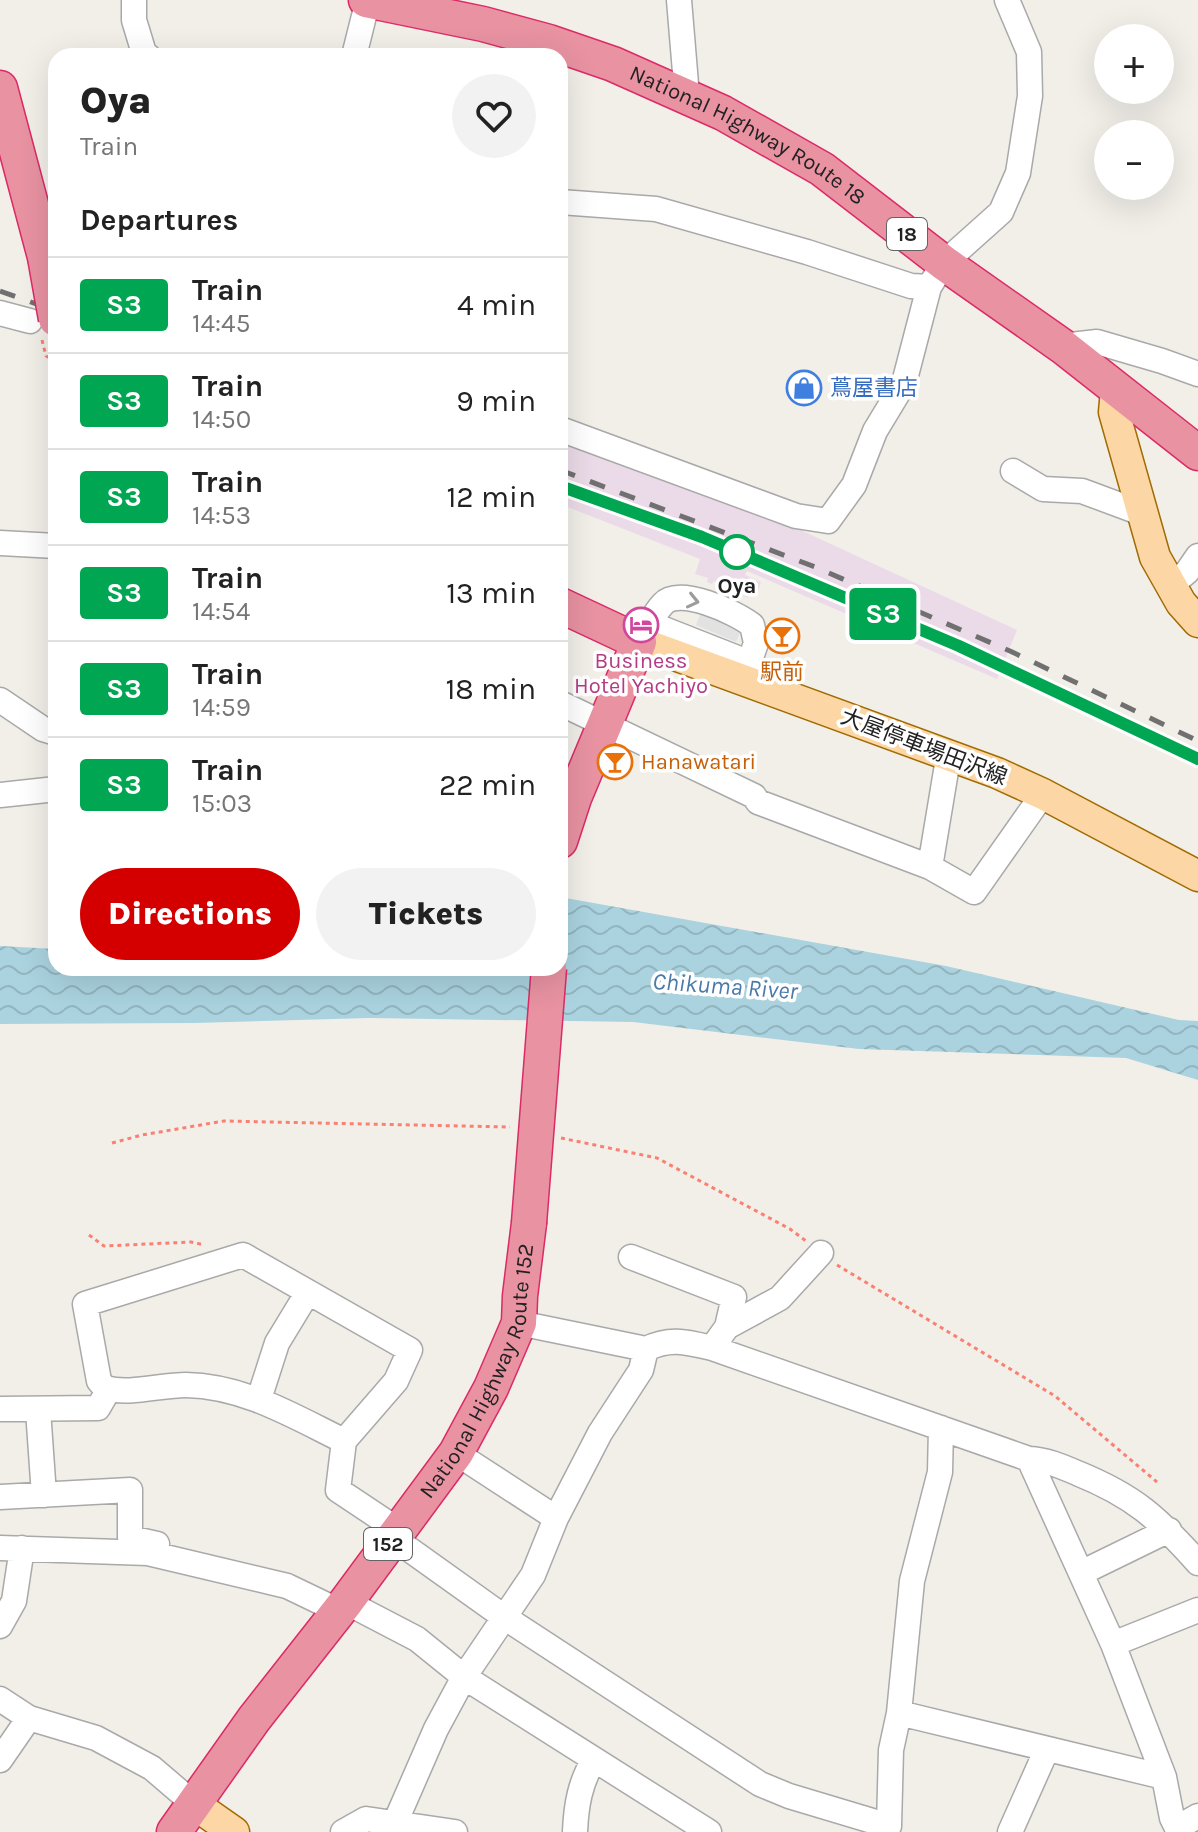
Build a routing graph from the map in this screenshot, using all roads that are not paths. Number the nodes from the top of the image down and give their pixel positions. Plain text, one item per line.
1 (134, 0) edge
2 (367, 0) edge
3 (679, 0) edge
4 (1007, 0) edge
5 (142, 48) edge
6 (356, 48) edge
7 (566, 48) edge
8 (568, 49) edge
9 (0, 88) edge
10 (687, 96) junction
11 (568, 203) edge
12 (936, 275) junction
13 (0, 313) edge
14 (43, 320) edge
15 (1062, 346) junction
16 (1198, 374) edge
17 (1116, 390) junction
18 (568, 432) edge
19 (1198, 453) edge
20 (1013, 471) dead end
21 (1144, 514) junction
22 (0, 543) edge
23 (48, 546) edge
24 (1198, 556) edge
25 (1171, 585) junction
26 (568, 608) edge
27 (1198, 622) edge
28 (645, 633) junction
29 (746, 672) junction
30 (0, 700) edge
31 (568, 706) edge
32 (607, 723) junction
33 (48, 731) edge
34 (949, 753) junction
35 (48, 790) edge
36 (1043, 794) junction
37 (0, 795) edge
38 (568, 816) edge
39 (930, 867) junction
40 (1198, 876) edge
41 (548, 976) edge
42 (821, 1253) road end
43 (631, 1257) dead end
44 (308, 1292) junction
45 (519, 1323) junction
46 (727, 1327) junction
47 (712, 1348) junction
48 (646, 1349) junction
49 (109, 1389) junction
50 (259, 1399) junction
51 (0, 1409) edge
52 (38, 1410) junction
53 (941, 1428) junction
54 (344, 1441) junction
55 (456, 1453) junction
56 (1029, 1459) junction
57 (44, 1495) junction
58 (0, 1497) edge
59 (556, 1518) junction
60 (1169, 1530) junction
61 (395, 1533) junction
62 (11, 1548) edge
63 (188, 1563) junction
64 (1198, 1563) edge
65 (1081, 1573) junction
66 (342, 1607) junction
67 (1197, 1613) edge
68 (504, 1617) junction
69 (0, 1626) edge
70 (1113, 1644) junction
71 (464, 1677) junction
72 (0, 1699) edge
73 (899, 1713) junction
74 (16, 1726) edge
75 (1047, 1749) junction
76 (0, 1760) edge
77 (594, 1760) junction
78 (1164, 1777) junction
79 (194, 1804) junction
80 (1178, 1825) edge
81 (395, 1827) edge
82 (887, 1829) edge
83 (174, 1832) edge
84 (234, 1832) edge
85 (343, 1832) edge
86 (455, 1832) edge
87 (575, 1832) edge
88 (709, 1832) edge
89 (1010, 1832) edge

1 - 5 street
2 - 6 street
2 - 7 highway, National Highway Route 18 / 18
3 - 10 street
4 - 12 street
8 - 10 highway, National Highway Route 18 / 18
9 - 14 highway, bridge
10 - 12 highway, National Highway Route 18 / 18
11 - 12 street
12 - 15 highway, National Highway Route 18 / 18
12 - 18 street
13 - 14 street
15 - 16 street
15 - 17 highway, National Highway Route 18 / 18
17 - 19 highway, National Highway Route 18 / 18
17 - 21 main road
20 - 21 street
21 - 25 main road
22 - 23 street
24 - 25 street
25 - 27 main road
26 - 28 highway
28 - 29 main road, 大屋停車場田沢線
28 -> 29 street
28 - 32 highway
29 - 34 main road, 大屋停車場田沢線
30 - 33 street
31 - 32 street
32 - 38 highway
32 - 39 street
34 - 36 main road, 大屋停車場田沢線
34 - 39 street
35 - 37 street
36 - 39 street
36 - 40 main road, 大屋停車場田沢線
41 - 45 highway, National Highway Route 152 / 152, bridge
42 - 46 street
43 - 46 street
44 - 49 street
44 - 50 street
44 - 54 street
45 - 48 street
45 - 55 highway, National Highway Route 152 / 152
46 - 47 street
47 - 48 street
47 - 53 street
48 - 59 street
49 - 50 street
49 - 52 street
50 - 54 street
51 - 52 street
52 - 57 street
53 - 56 street
53 - 73 street
54 - 61 street
55 - 59 street
55 - 61 highway, National Highway Route 152 / 152
56 - 60 street
56 - 65 street
57 - 58 street
57 - 63 street
59 - 68 street
60 - 64 street
60 - 65 street
61 - 66 highway, National Highway Route 152 / 152
61 - 68 street
62 - 63 street
62 - 69 street
63 - 66 street
65 - 70 street
66 - 71 street
66 - 79 highway, National Highway Route 152 / 152
67 - 70 street
68 - 71 street
68 - 82 street
70 - 78 street
71 - 77 street
71 - 81 street
72 - 74 street
73 - 75 street
73 - 82 street
74 - 76 street
74 - 79 street
75 - 78 street
75 - 89 street
77 - 87 street
77 - 88 street
78 - 80 street
79 - 83 highway, National Highway Route 152 / 152
79 - 84 main road
81 - 85 street
81 - 86 street

